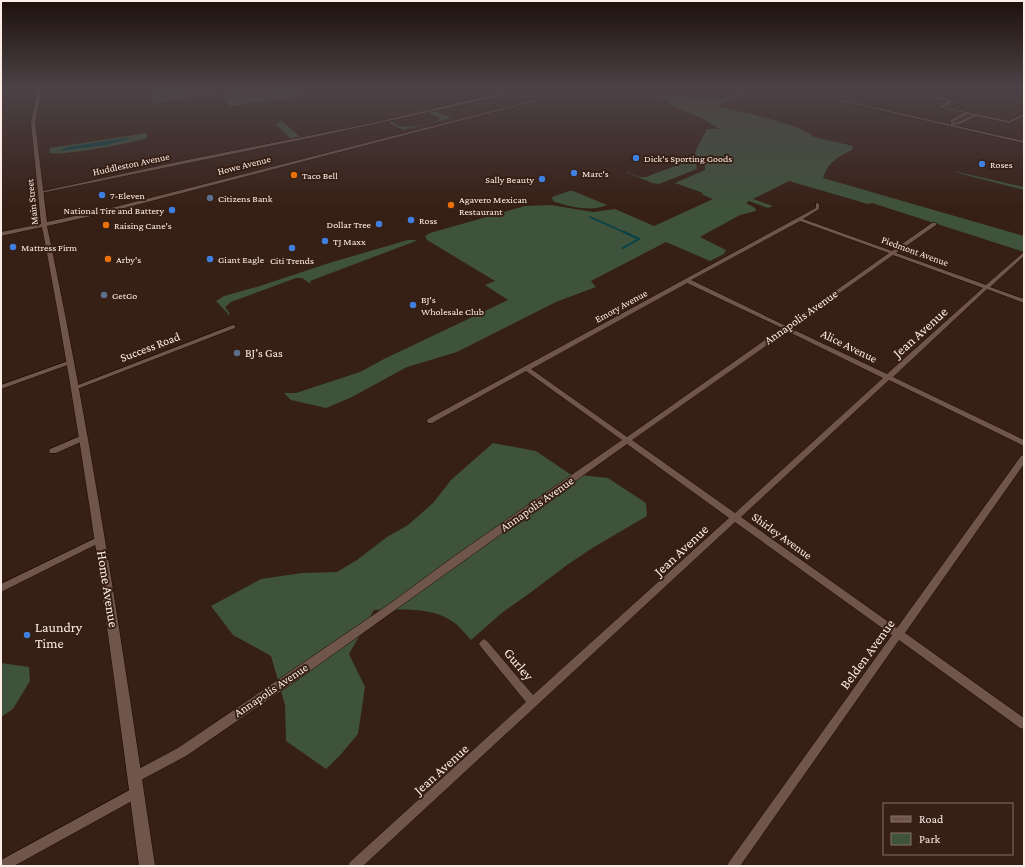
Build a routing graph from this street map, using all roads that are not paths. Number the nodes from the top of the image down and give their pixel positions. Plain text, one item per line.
1 (34, 128) edge
2 (350, 128) edge
3 (427, 128) edge
4 (970, 128) edge
5 (1024, 141) edge
6 (40, 192) junction
7 (816, 204) dead end
8 (799, 219) junction
9 (934, 224) dead end
10 (44, 225) junction
11 (1, 234) edge
12 (893, 253) junction
13 (1024, 253) edge
14 (686, 280) junction
15 (987, 287) junction
16 (1024, 301) edge
17 (62, 314) joint
18 (233, 327) dead end
19 (786, 328) junction
20 (70, 362) junction
21 (526, 368) junction
22 (889, 378) junction
23 (1, 387) edge
24 (75, 388) junction
25 (430, 421) dead end
26 (83, 438) junction
27 (627, 440) junction
28 (1024, 443) edge
29 (53, 451) dead end
30 (1024, 458) edge
31 (735, 517) junction
32 (100, 539) junction
33 (1, 588) edge
34 (899, 633) junction
35 (484, 644) dead end
36 (533, 703) junction
37 (1024, 724) edge
38 (136, 785) junction
39 (2, 866) edge
40 (147, 866) edge
41 (354, 866) edge
42 (733, 866) edge

1 - 6 street, Main Street
2 - 6 street, Huddleston Avenue
3 - 10 street, Howe Avenue
4 - 5 street
6 - 10 street, Main Street
7 - 8 street, Emory Avenue
8 - 12 street, Piedmont Avenue
8 - 14 street, Emory Avenue
9 - 12 street, Annapolis Avenue
10 - 11 street, Howe Avenue
10 - 17 street, Main Street
12 - 15 street, Piedmont Avenue
12 - 19 street, Annapolis Avenue
13 - 15 street, Jean Avenue
14 - 19 street, Alice Avenue
14 - 21 street, Emory Avenue
15 - 16 street, Piedmont Avenue
15 - 22 street, Jean Avenue
17 - 20 street, Home Avenue
18 - 24 street, Success Road
19 - 22 street, Alice Avenue
19 - 27 street, Annapolis Avenue
20 - 23 street
20 - 24 street, Home Avenue
21 - 25 street, Emory Avenue
21 - 27 street, Shirley Avenue
22 - 28 street, Alice Avenue
22 - 31 street, Jean Avenue
24 - 26 street, Home Avenue
26 - 29 street
26 - 32 street, Home Avenue
27 - 31 street, Shirley Avenue
27 - 38 street, Annapolis Avenue
30 - 34 street, Belden Avenue
31 - 34 street, Shirley Avenue
31 - 36 street, Jean Avenue
32 - 33 street
32 - 38 street, Home Avenue
34 - 37 street, Shirley Avenue
34 - 42 street, Belden Avenue
35 - 36 street, Gurley
36 - 41 street, Jean Avenue
38 - 39 street, Annapolis Avenue
38 - 40 street, Home Avenue

